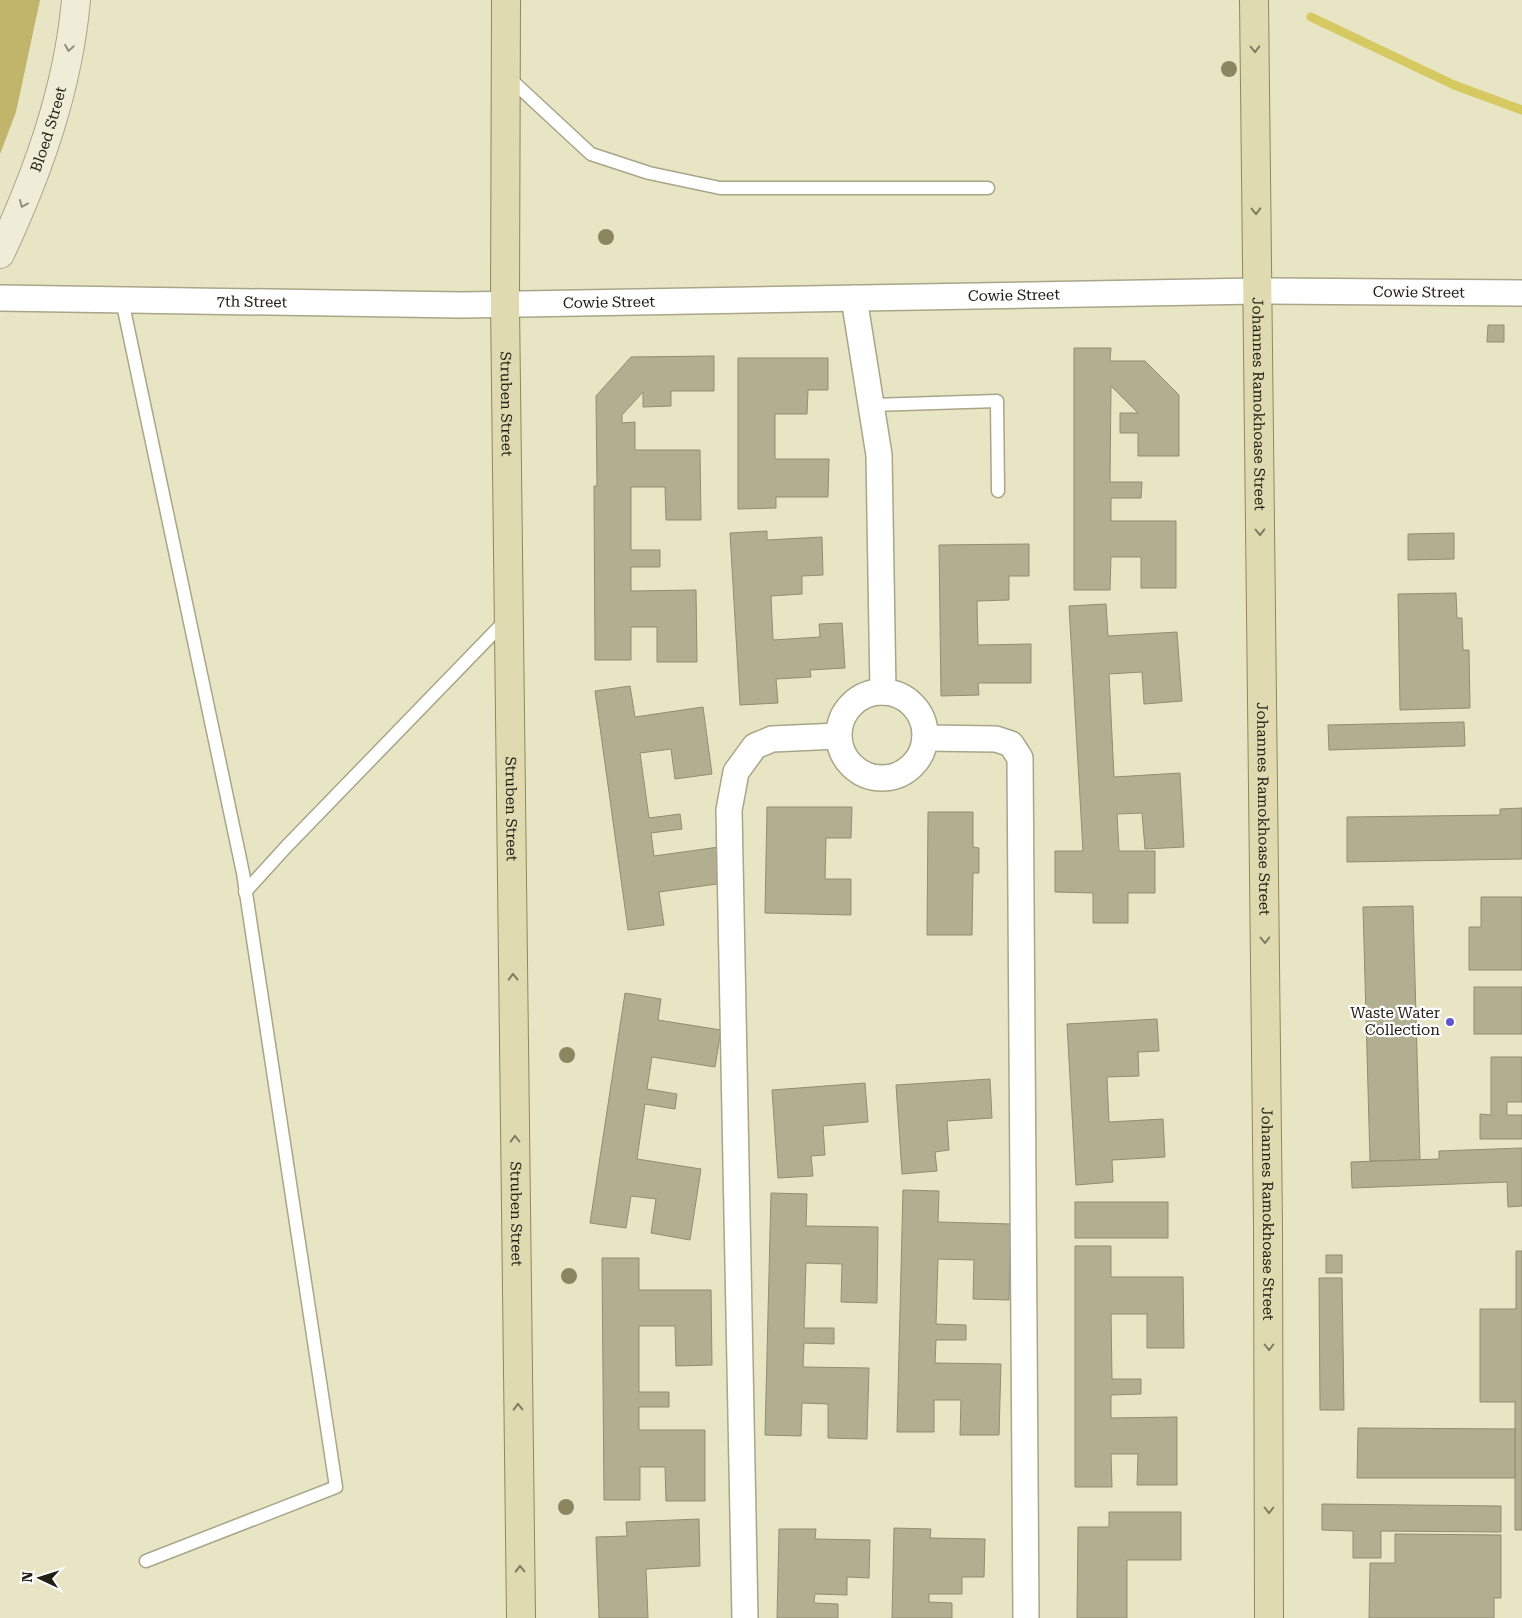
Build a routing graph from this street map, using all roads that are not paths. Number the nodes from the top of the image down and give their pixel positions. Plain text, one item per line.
1 (76, 0) edge
2 (506, 0) edge
3 (1254, 0) edge
4 (506, 75) junction
5 (988, 188) dead end
6 (0, 254) edge
7 (1257, 291) junction
8 (1522, 293) edge
9 (0, 298) edge
10 (854, 298) junction
11 (122, 300) junction
12 (505, 304) junction
13 (872, 405) junction
14 (998, 491) dead end
15 (509, 617) junction
16 (883, 692) junction
17 (838, 736) junction
18 (925, 738) junction
19 (245, 892) junction
20 (146, 1562) dead end
21 (521, 1618) edge
22 (745, 1618) edge
23 (1026, 1618) edge
24 (1269, 1618) edge

1 -> 6 main road, Bloed Street
2 - 4 main road, Struben Street
3 -> 7 main road, Johannes Ramokhoase Street
4 - 5 lane
4 - 12 main road, Struben Street
7 - 8 street, Cowie Street
7 - 10 street, Cowie Street
7 -> 24 main road, Johannes Ramokhoase Street
9 - 11 street, 7th Street
10 - 12 street, Cowie Street
10 - 13 street
11 - 12 street, 7th Street
11 - 19 lane
12 - 15 main road, Struben Street
13 - 14 lane
13 - 16 street
15 - 19 lane
21 -> 15 main road, Struben Street
16 - 17 street
16 - 18 street
17 - 18 street
17 - 22 street
18 - 23 street
19 - 20 lane

